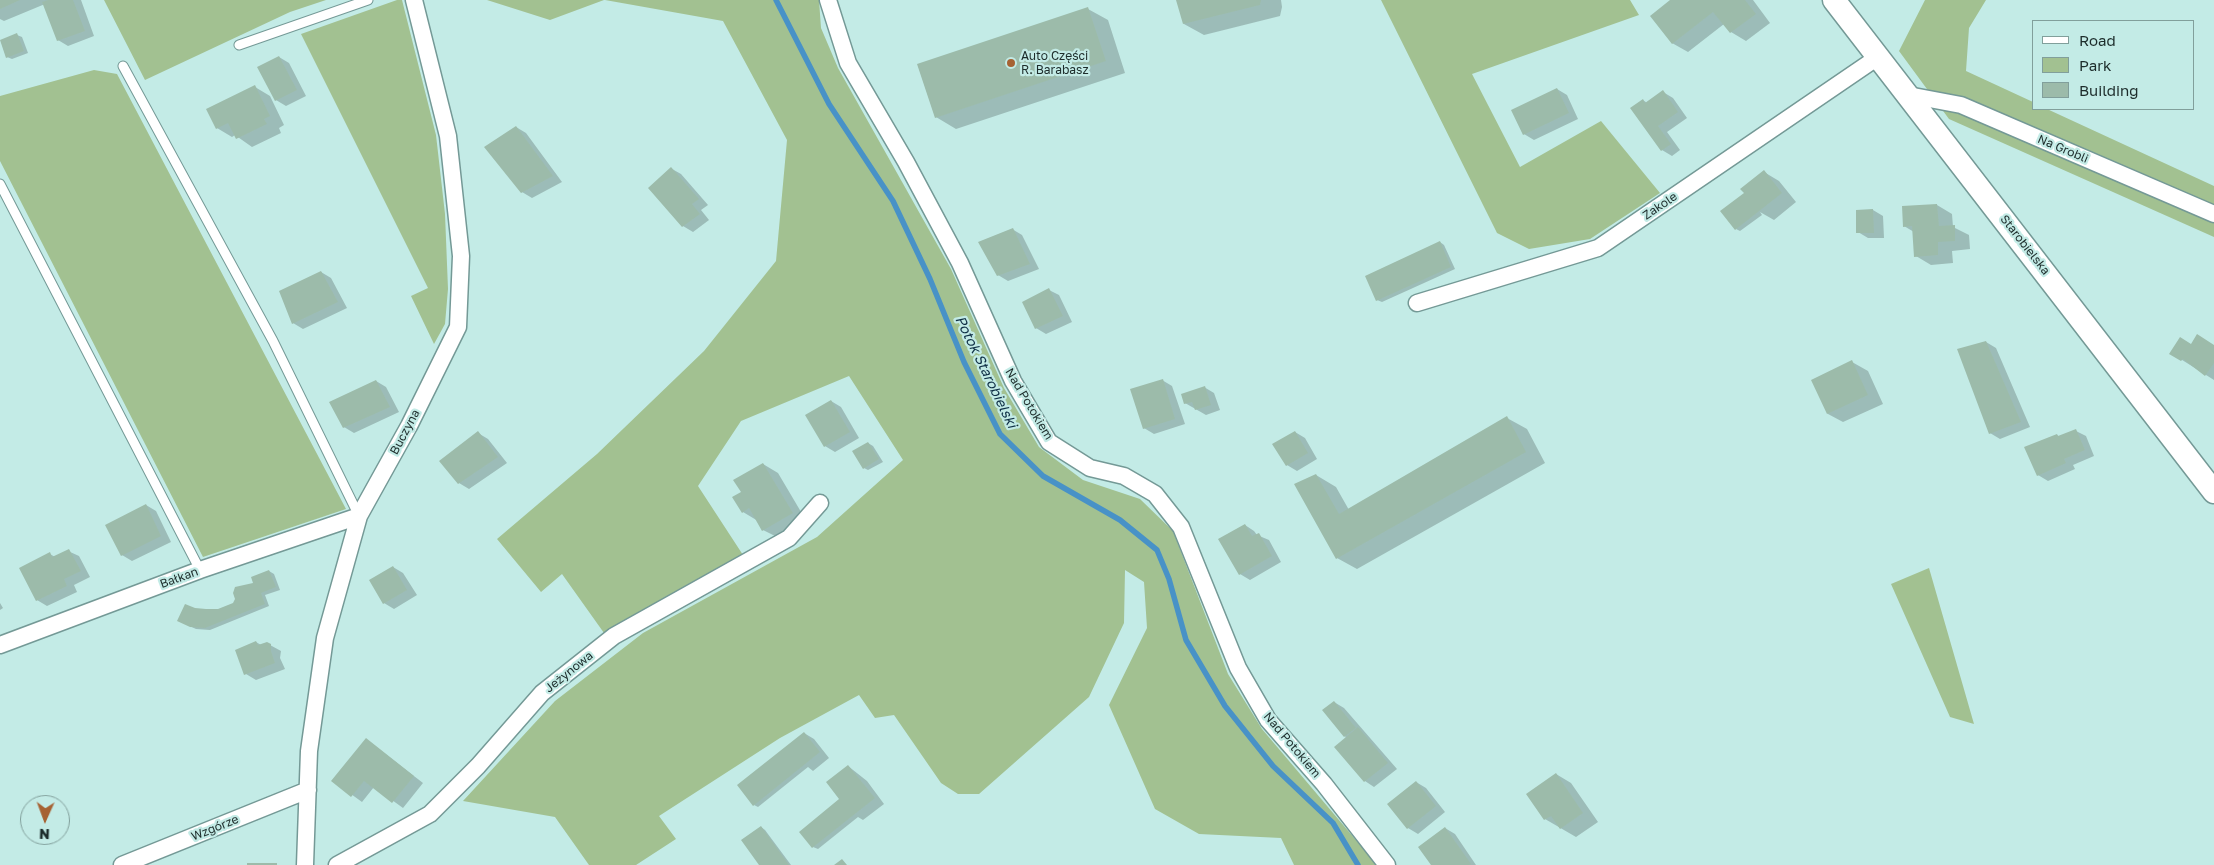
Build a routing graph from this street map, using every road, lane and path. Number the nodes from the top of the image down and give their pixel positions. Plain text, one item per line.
1 (368, 0) edge
2 (414, 0) edge
3 (828, 0) edge
4 (1834, 0) edge
5 (239, 45) dead end
6 (1878, 57) junction
7 (123, 66) dead end
8 (1908, 95) junction
9 (0, 184) edge
10 (2214, 214) edge
11 (1417, 303) dead end
12 (2214, 492) edge
13 (820, 503) dead end
14 (359, 516) junction
15 (200, 570) junction
16 (0, 645) edge
17 (308, 790) junction
18 (122, 865) edge
19 (305, 865) edge
20 (336, 865) edge
21 (1387, 865) edge

1 - 5 lane
2 - 14 street, Buczyna
3 - 21 street, Nad Potokiem
4 - 6 street, Starobielska
6 - 8 street, Starobielska
6 - 11 street, Zakole
7 - 14 lane
8 - 10 street, Na Grobli
8 - 12 street, Starobielska
9 - 15 lane
13 - 20 street, Jeżynowa
14 - 15 street, Bałkan
14 - 17 street, Buczyna
15 - 16 street, Bałkan
17 - 18 street, Wzgórze
17 - 19 street, Buczyna

